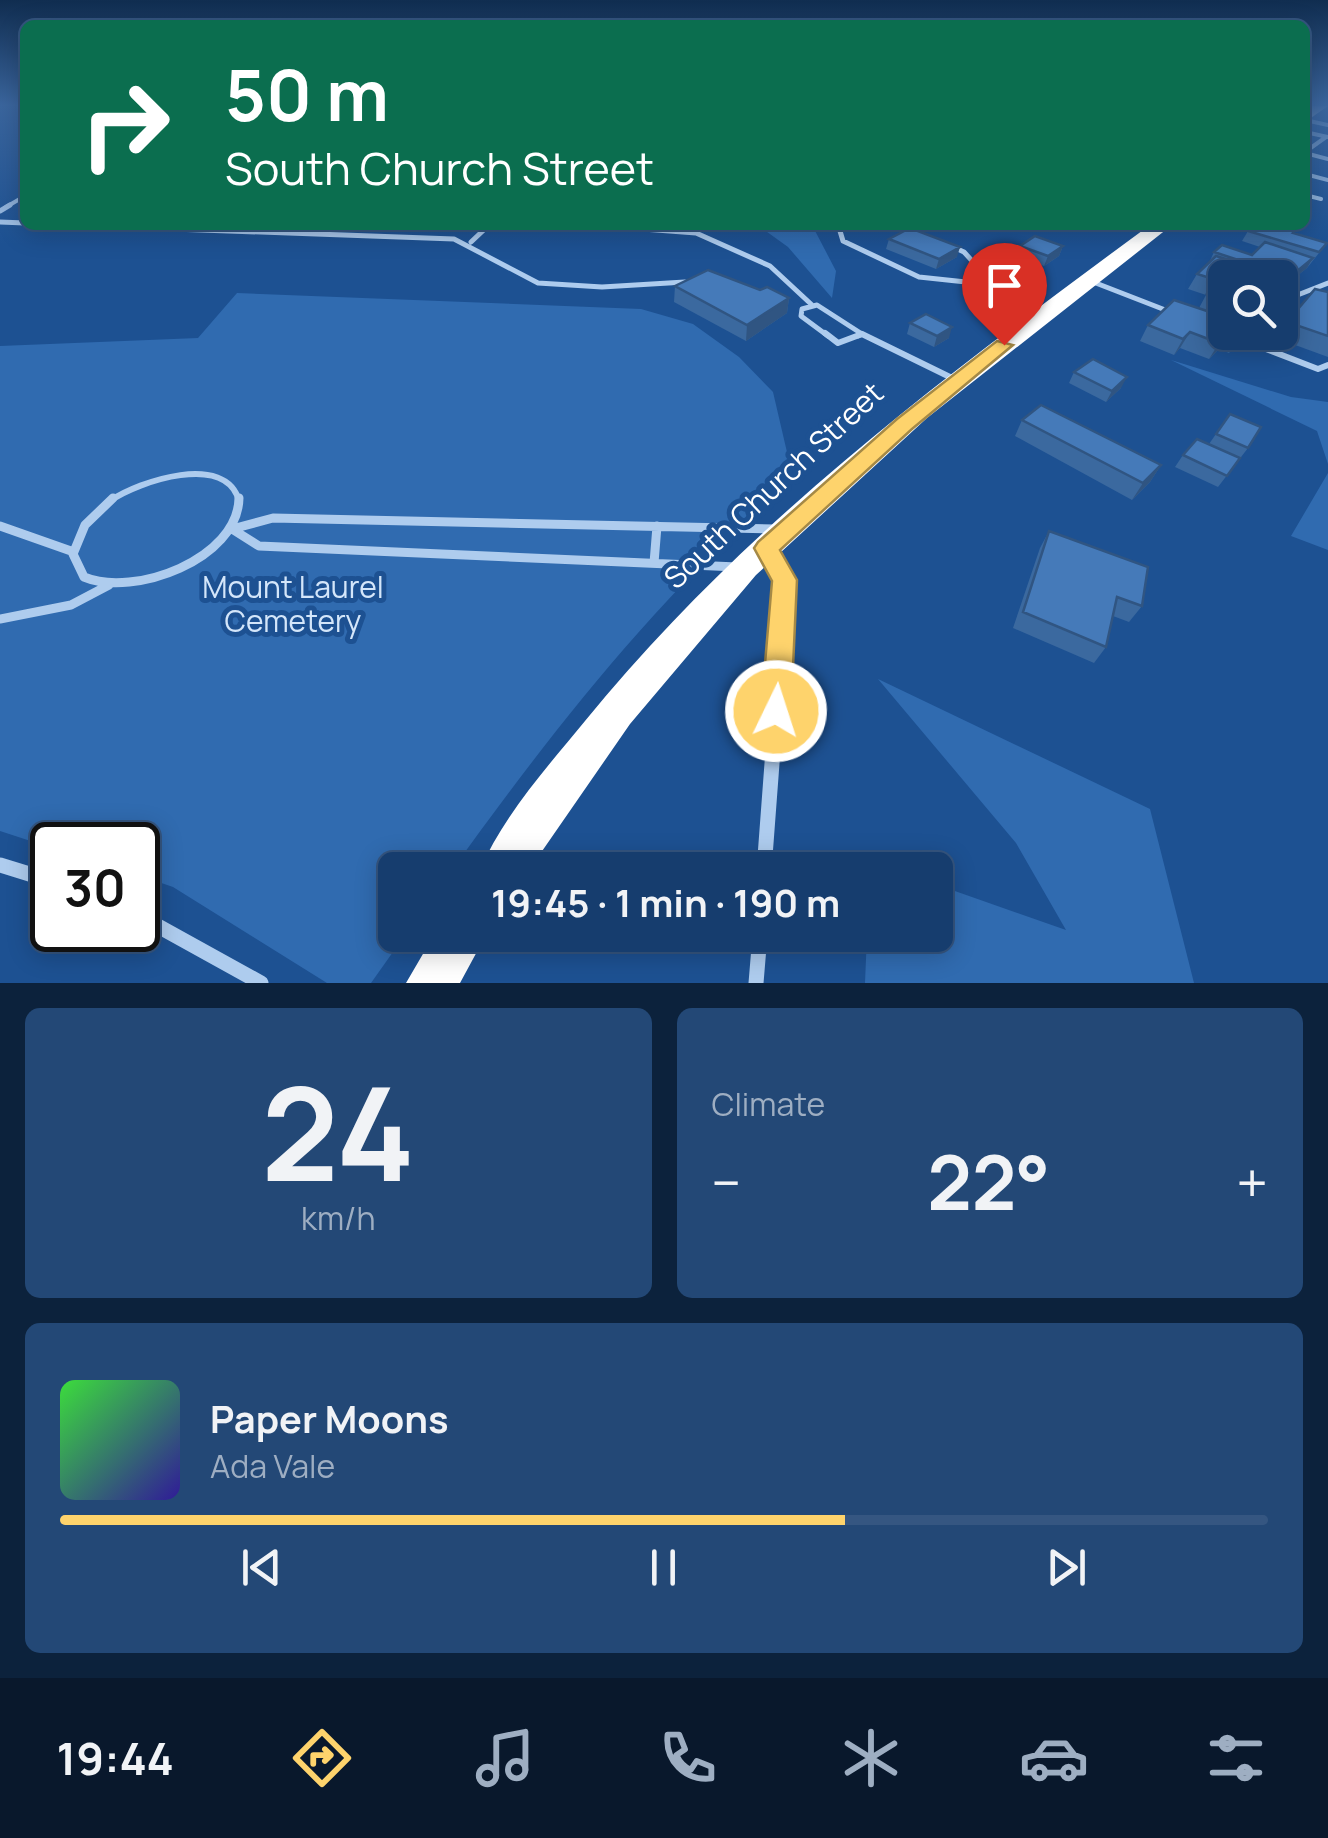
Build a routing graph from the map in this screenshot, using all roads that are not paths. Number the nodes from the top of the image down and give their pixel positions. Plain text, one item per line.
1 (1310, 196) edge
2 (1321, 199) dead end
3 (182, 230) edge
4 (484, 230) edge
5 (698, 230) edge
6 (841, 230) edge
7 (914, 230) edge
8 (1145, 230) edge
9 (933, 238) edge
10 (471, 242) junction
11 (948, 245) edge
12 (1088, 280) junction
13 (686, 282) edge
14 (1328, 283) edge
15 (994, 286) junction
16 (1298, 295) edge
17 (812, 305) junction
18 (1046, 312) junction
19 (1176, 314) edge
20 (863, 334) junction
21 (1267, 350) edge
22 (1328, 366) edge
23 (958, 381) junction
24 (0, 526) edge
25 (658, 526) junction
26 (232, 528) junction
27 (766, 548) junction
28 (71, 552) junction
29 (654, 563) junction
30 (109, 585) junction
31 (0, 619) edge
32 (515, 852) edge
33 (765, 852) edge
34 (0, 865) edge
35 (30, 874) edge
36 (160, 927) edge
37 (451, 952) edge
38 (759, 952) edge
39 (261, 983) edge
40 (431, 983) edge
41 (756, 983) edge

1 - 2 lane
3 - 10 lane
4 - 10 lane
5 - 17 lane
6 - 15 lane
7 - 9 lane
8 - 12 highway, South Church Street
10 - 13 lane
11 - 15 lane
12 - 18 highway, South Church Street
12 - 19 lane
14 - 16 lane
15 - 18 lane
17 - 20 lane
17 - 20 lane
18 - 23 highway, South Church Street
20 - 23 lane
21 - 22 lane
23 - 27 highway, South Church Street
24 - 28 lane
25 - 26 lane
25 - 27 lane
25 - 29 lane
26 - 28 lane
26 - 29 lane
26 - 30 lane
27 - 29 lane
27 - 32 highway, South Church Street
27 - 33 street
28 - 30 lane
30 - 31 lane
34 - 35 street
36 - 39 street
37 - 40 highway
38 - 41 street

